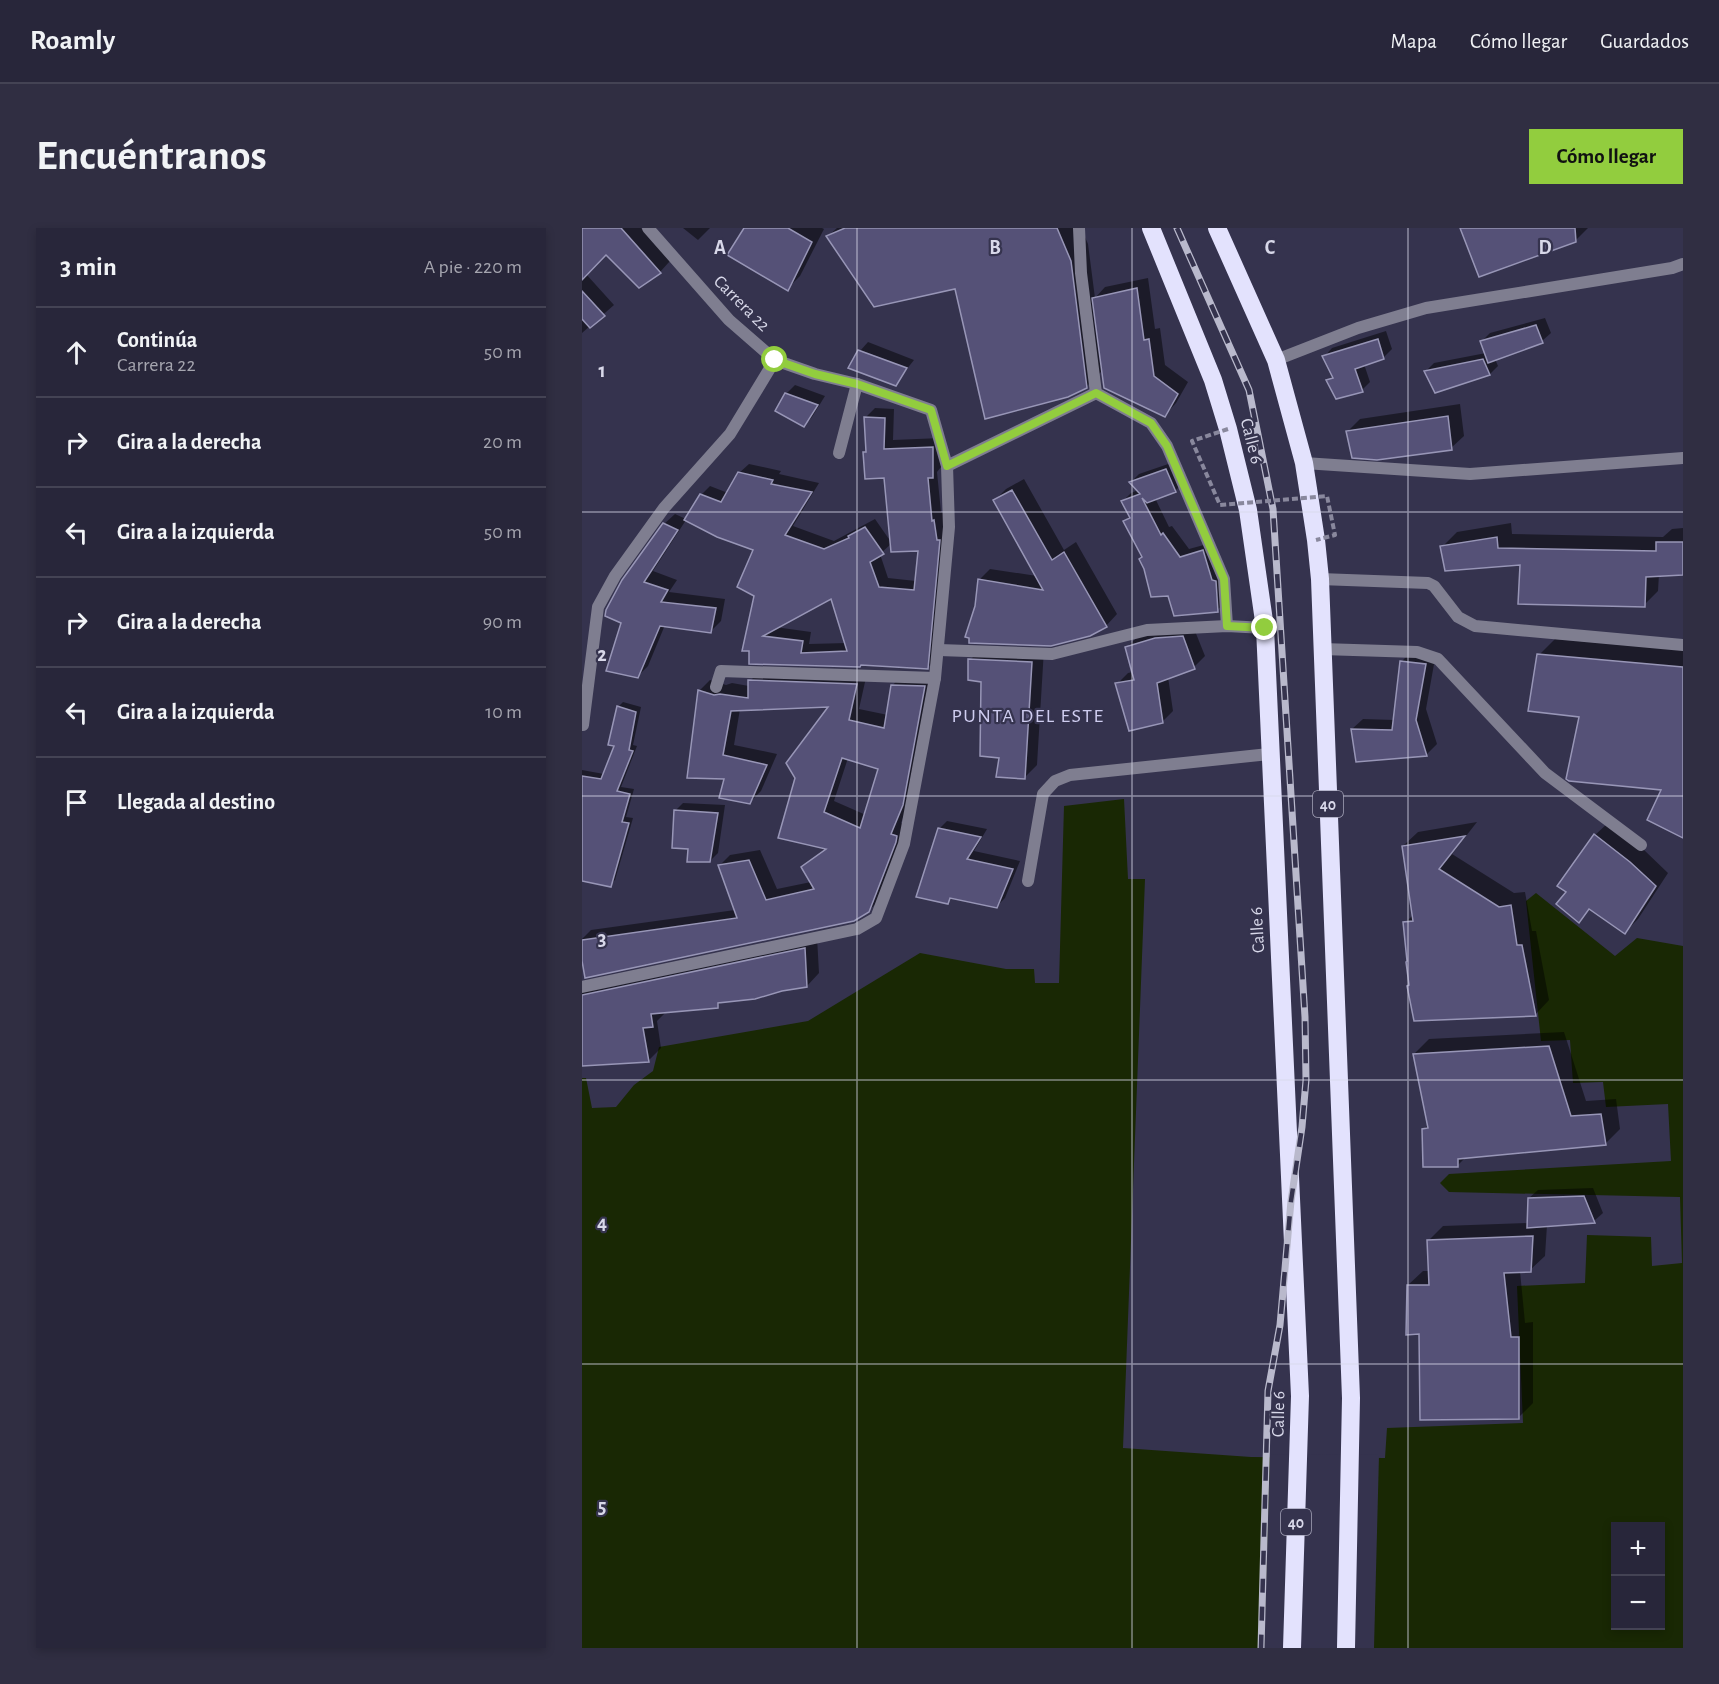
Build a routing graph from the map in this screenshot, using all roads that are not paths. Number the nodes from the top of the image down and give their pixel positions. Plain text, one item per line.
1 (648, 228) edge
2 (1079, 228) edge
3 (1151, 228) edge
4 (1217, 228) edge
5 (1683, 264) edge
6 (775, 360) junction
7 (1276, 360) junction
8 (857, 384) junction
9 (1096, 393) junction
10 (839, 453) dead end
11 (1683, 459) edge
12 (1304, 463) junction
13 (947, 466) junction
14 (1320, 579) junction
15 (1227, 626) junction
16 (1265, 628) junction
17 (1683, 645) edge
18 (1322, 649) junction
19 (939, 650) junction
20 (935, 678) junction
21 (716, 687) dead end
22 (583, 725) edge
23 (1269, 753) junction
24 (1641, 845) dead end
25 (1028, 881) dead end
26 (582, 987) edge
27 (1292, 1648) edge
28 (1346, 1648) edge

1 - 6 street, Carrera 22
2 - 9 street
3 - 16 highway, Calle 6 / 40
4 - 7 highway, 40
5 - 7 street
6 - 8 street, Carrera 22
6 - 22 street
7 - 12 highway, 40
8 - 10 street
8 - 13 street, Carrera 22
9 - 13 street
9 - 15 street
11 - 12 street
12 - 14 highway, 40
13 - 19 street
14 - 17 street
14 - 18 highway, 40
15 - 16 street
15 - 19 street
16 - 23 highway, Calle 6 / 40
18 - 24 street
18 - 28 highway, 40
19 - 20 street
20 - 21 street
20 - 26 street
23 - 25 street
23 - 27 highway, Calle 6 / 40

